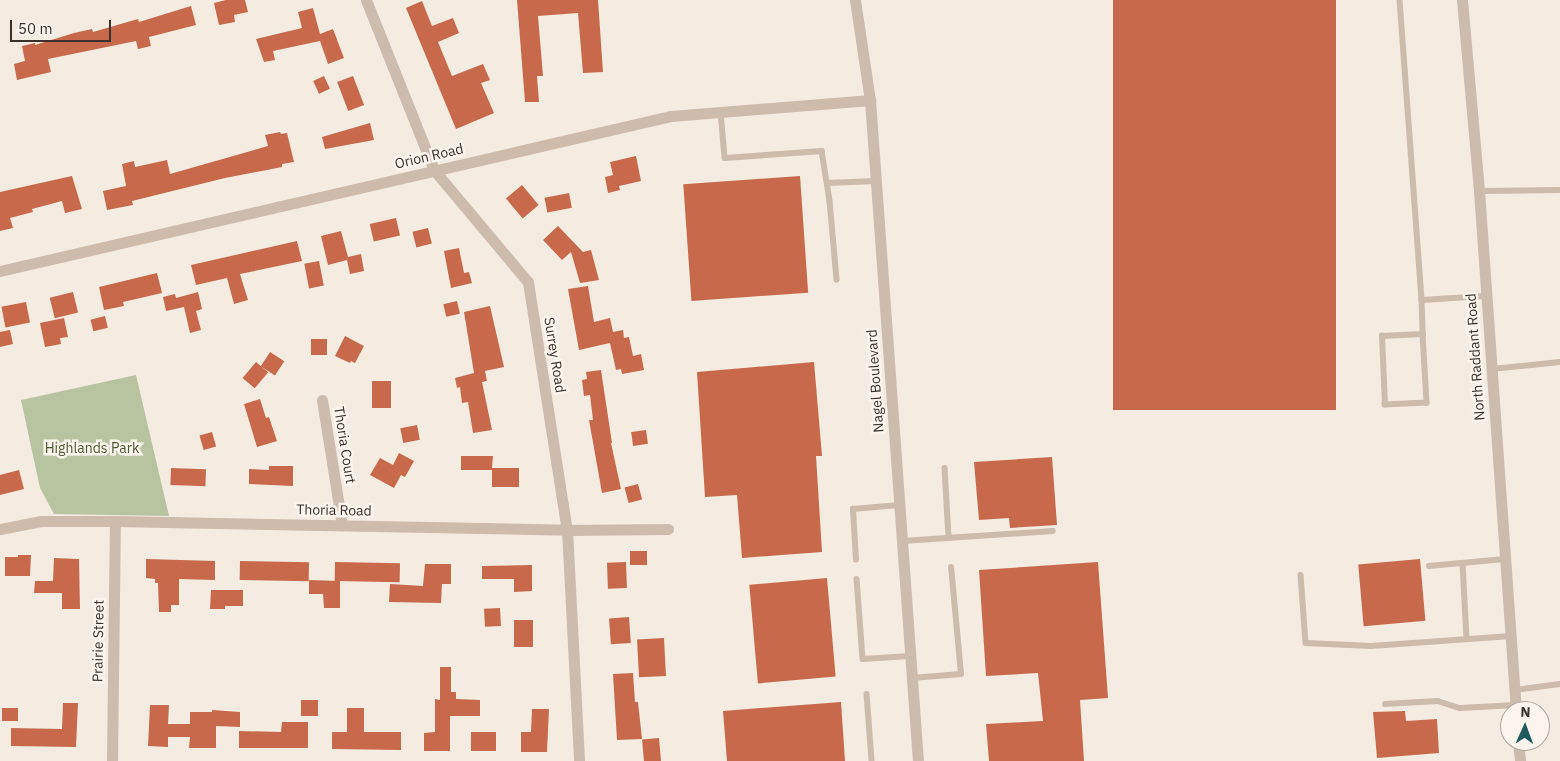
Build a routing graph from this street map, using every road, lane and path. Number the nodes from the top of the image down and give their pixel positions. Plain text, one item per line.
1 (366, 0) edge
2 (854, 0) edge
3 (1400, 0) edge
4 (1462, 0) edge
5 (870, 100) junction
6 (721, 112) junction
7 (434, 170) junction
8 (876, 181) junction
9 (827, 183) junction
10 (1560, 190) edge
11 (1479, 191) junction
12 (0, 271) edge
13 (836, 280) dead end
14 (1486, 296) junction
15 (1422, 300) junction
16 (1423, 334) junction
17 (1560, 362) edge
18 (1492, 369) junction
19 (322, 400) dead end
20 (945, 468) dead end
21 (899, 506) junction
22 (115, 521) junction
23 (342, 525) junction
24 (0, 529) edge
25 (668, 529) dead end
26 (567, 530) junction
27 (1053, 532) dead end
28 (949, 538) junction
29 (902, 541) junction
30 (856, 560) dead end
31 (1505, 560) junction
32 (1463, 563) junction
33 (1429, 566) dead end
34 (951, 567) dead end
35 (1301, 575) dead end
36 (857, 579) dead end
37 (1511, 636) junction
38 (1467, 639) junction
39 (910, 656) junction
40 (912, 678) junction
41 (1560, 684) edge
42 (1515, 690) junction
43 (867, 694) dead end
44 (1516, 701) edge
45 (1385, 704) dead end
46 (1500, 708) edge
47 (112, 761) edge
48 (579, 761) edge
49 (872, 761) edge
50 (918, 761) edge

1 - 7 street, Surrey Road
2 - 5 street, Nagel Boulevard
3 - 15 lane
4 - 11 street, North Raddant Road
5 - 6 street, Orion Road
5 - 8 street, Nagel Boulevard
6 - 7 street, Orion Road
6 - 9 lane
7 - 12 street, Orion Road
7 - 26 street, Surrey Road
8 - 9 lane
8 - 21 street, Nagel Boulevard
9 - 13 lane
10 - 11 lane
11 - 14 street, North Raddant Road
14 - 15 lane
14 - 18 street, North Raddant Road
15 - 16 lane
16 - 16 lane
17 - 18 lane
18 - 31 street, North Raddant Road
19 - 23 street, Thoria Court
20 - 28 lane
21 - 29 street, Nagel Boulevard
21 - 30 lane
22 - 23 street, Thoria Road
22 - 24 street, Thoria Road
22 - 47 street, Prairie Street
23 - 26 street, Thoria Road
25 - 26 street, Thoria Road
26 - 48 street, Surrey Road
27 - 28 lane
28 - 29 lane
29 - 39 street, Nagel Boulevard
31 - 32 lane
31 - 37 street, North Raddant Road
32 - 33 lane
32 - 38 lane
34 - 40 lane
35 - 38 lane
36 - 39 lane
37 - 38 lane
37 - 42 street, North Raddant Road
39 - 40 street, Nagel Boulevard
40 - 50 street, Nagel Boulevard
41 - 42 lane
42 - 44 street, North Raddant Road
43 - 49 lane
45 - 46 lane

